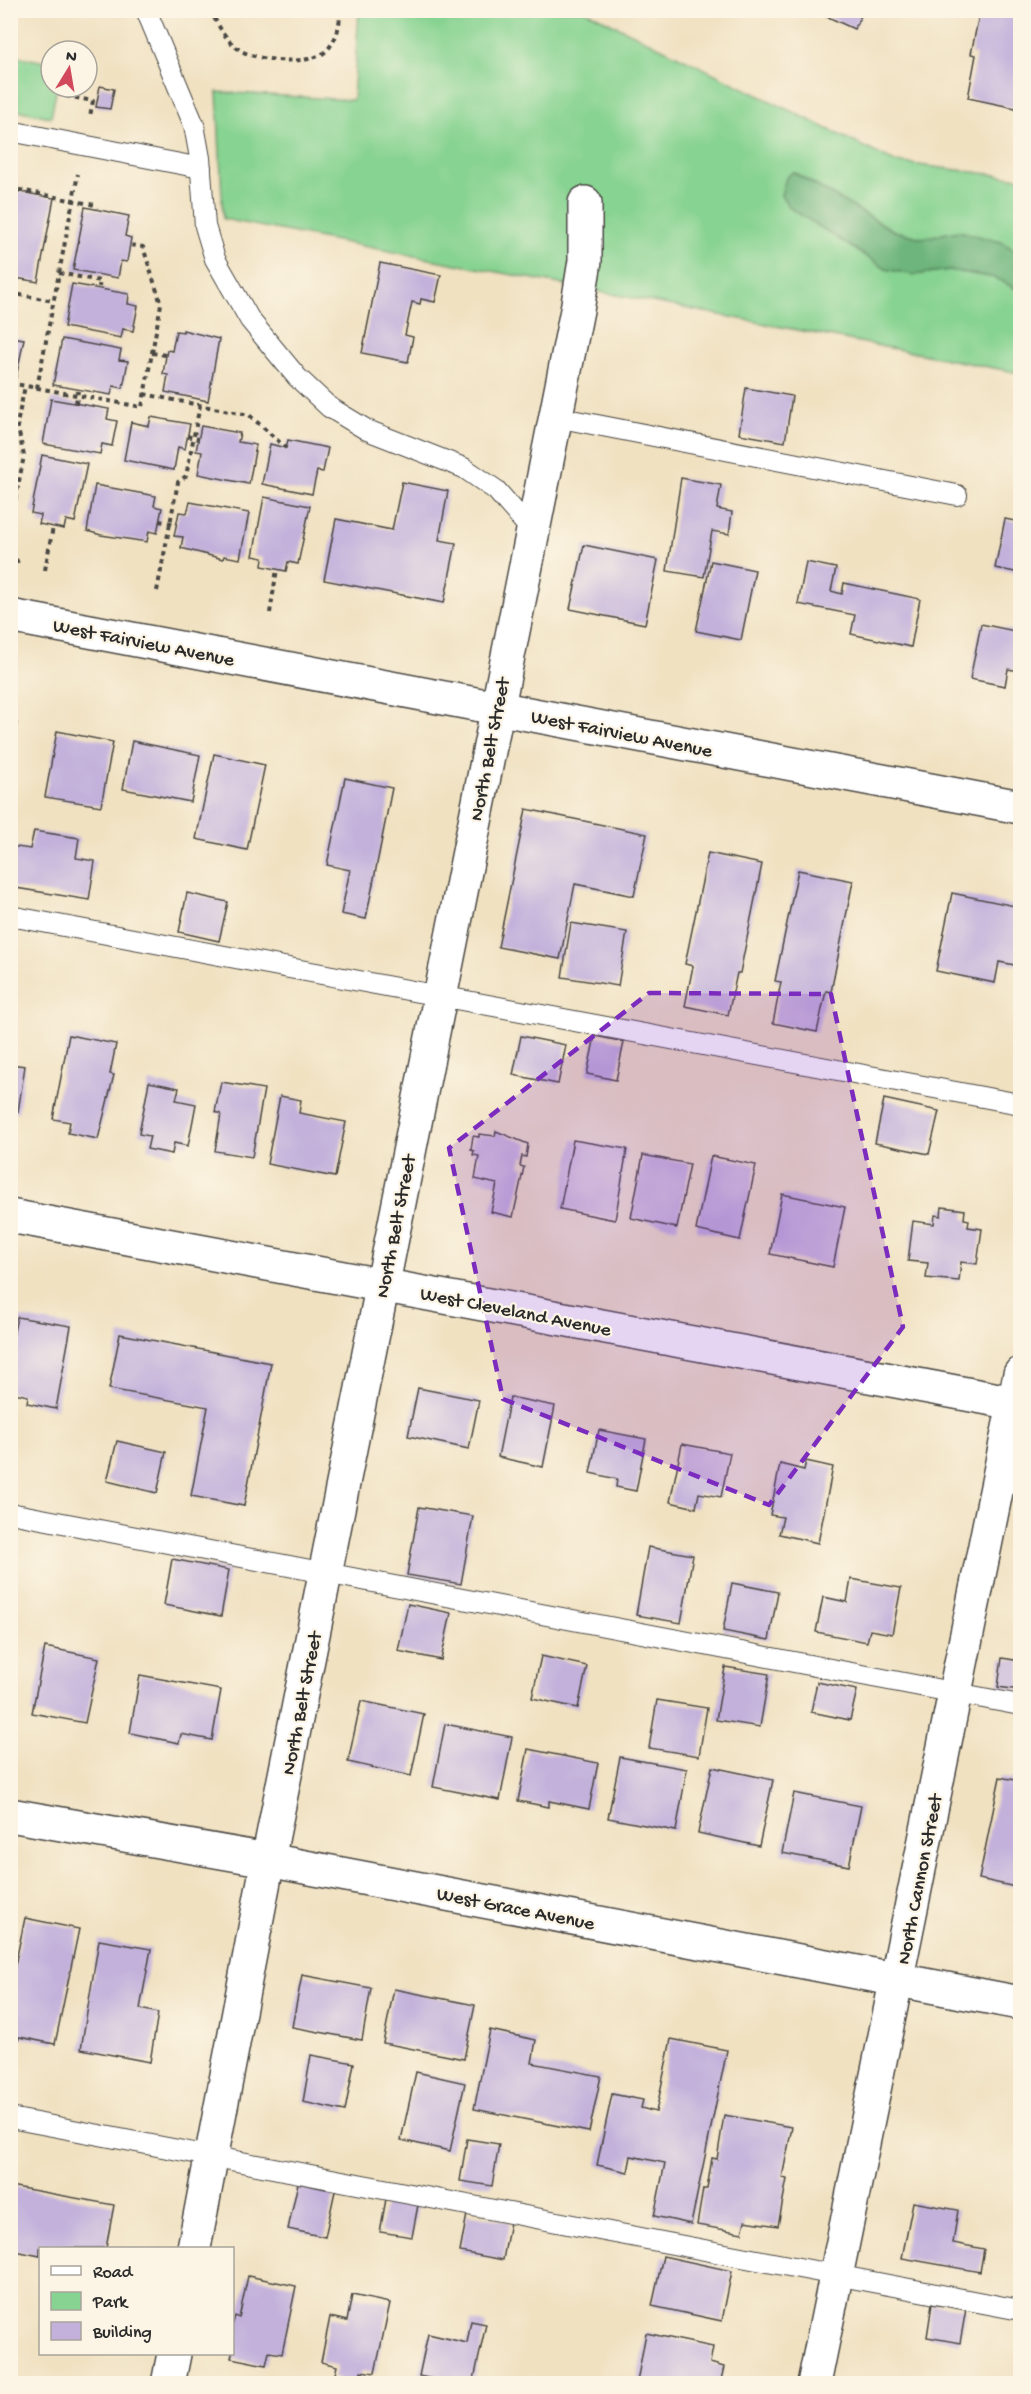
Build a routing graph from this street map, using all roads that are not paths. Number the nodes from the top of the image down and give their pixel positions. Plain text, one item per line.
1 (146, 10) edge
2 (10, 131) edge
3 (201, 168) junction
4 (585, 203) dead end
5 (556, 417) junction
6 (957, 495) dead end
7 (532, 531) junction
8 (10, 616) edge
9 (496, 708) junction
10 (1020, 807) edge
11 (10, 916) edge
12 (439, 996) junction
13 (1020, 1104) edge
14 (10, 1216) edge
15 (382, 1285) junction
16 (1019, 1394) edge
17 (10, 1514) edge
18 (326, 1572) junction
19 (955, 1693) junction
20 (1020, 1705) edge
21 (10, 1815) edge
22 (268, 1860) junction
23 (897, 1980) junction
24 (1020, 2003) edge
25 (10, 2118) edge
26 (211, 2157) junction
27 (194, 2247) edge
28 (836, 2275) junction
29 (1020, 2310) edge
30 (174, 2355) edge
31 (168, 2384) edge
32 (814, 2384) edge

1 - 3 lane
2 - 3 lane
3 - 7 lane
4 - 5 street, North Belt Street
5 - 6 lane
5 - 7 street, North Belt Street
7 - 9 street, North Belt Street
8 - 9 street, West Fairview Avenue
9 - 10 street, West Fairview Avenue
9 - 12 street, North Belt Street
11 - 12 lane
12 - 13 lane
12 - 15 street, North Belt Street
14 - 15 street, West Cleveland Avenue
15 - 16 street, West Cleveland Avenue
15 - 18 street, North Belt Street
16 - 19 street, North Cannon Street
17 - 18 lane
18 - 19 lane
18 - 22 street, North Belt Street
19 - 20 lane
19 - 23 street, North Cannon Street
21 - 22 street, West Grace Avenue
22 - 23 street, West Grace Avenue
22 - 26 street, North Belt Street
23 - 24 street, West Grace Avenue
23 - 28 street, North Cannon Street
25 - 26 lane
26 - 27 street, North Belt Street
26 - 28 lane
28 - 29 lane
28 - 32 street, North Cannon Street
30 - 31 street

